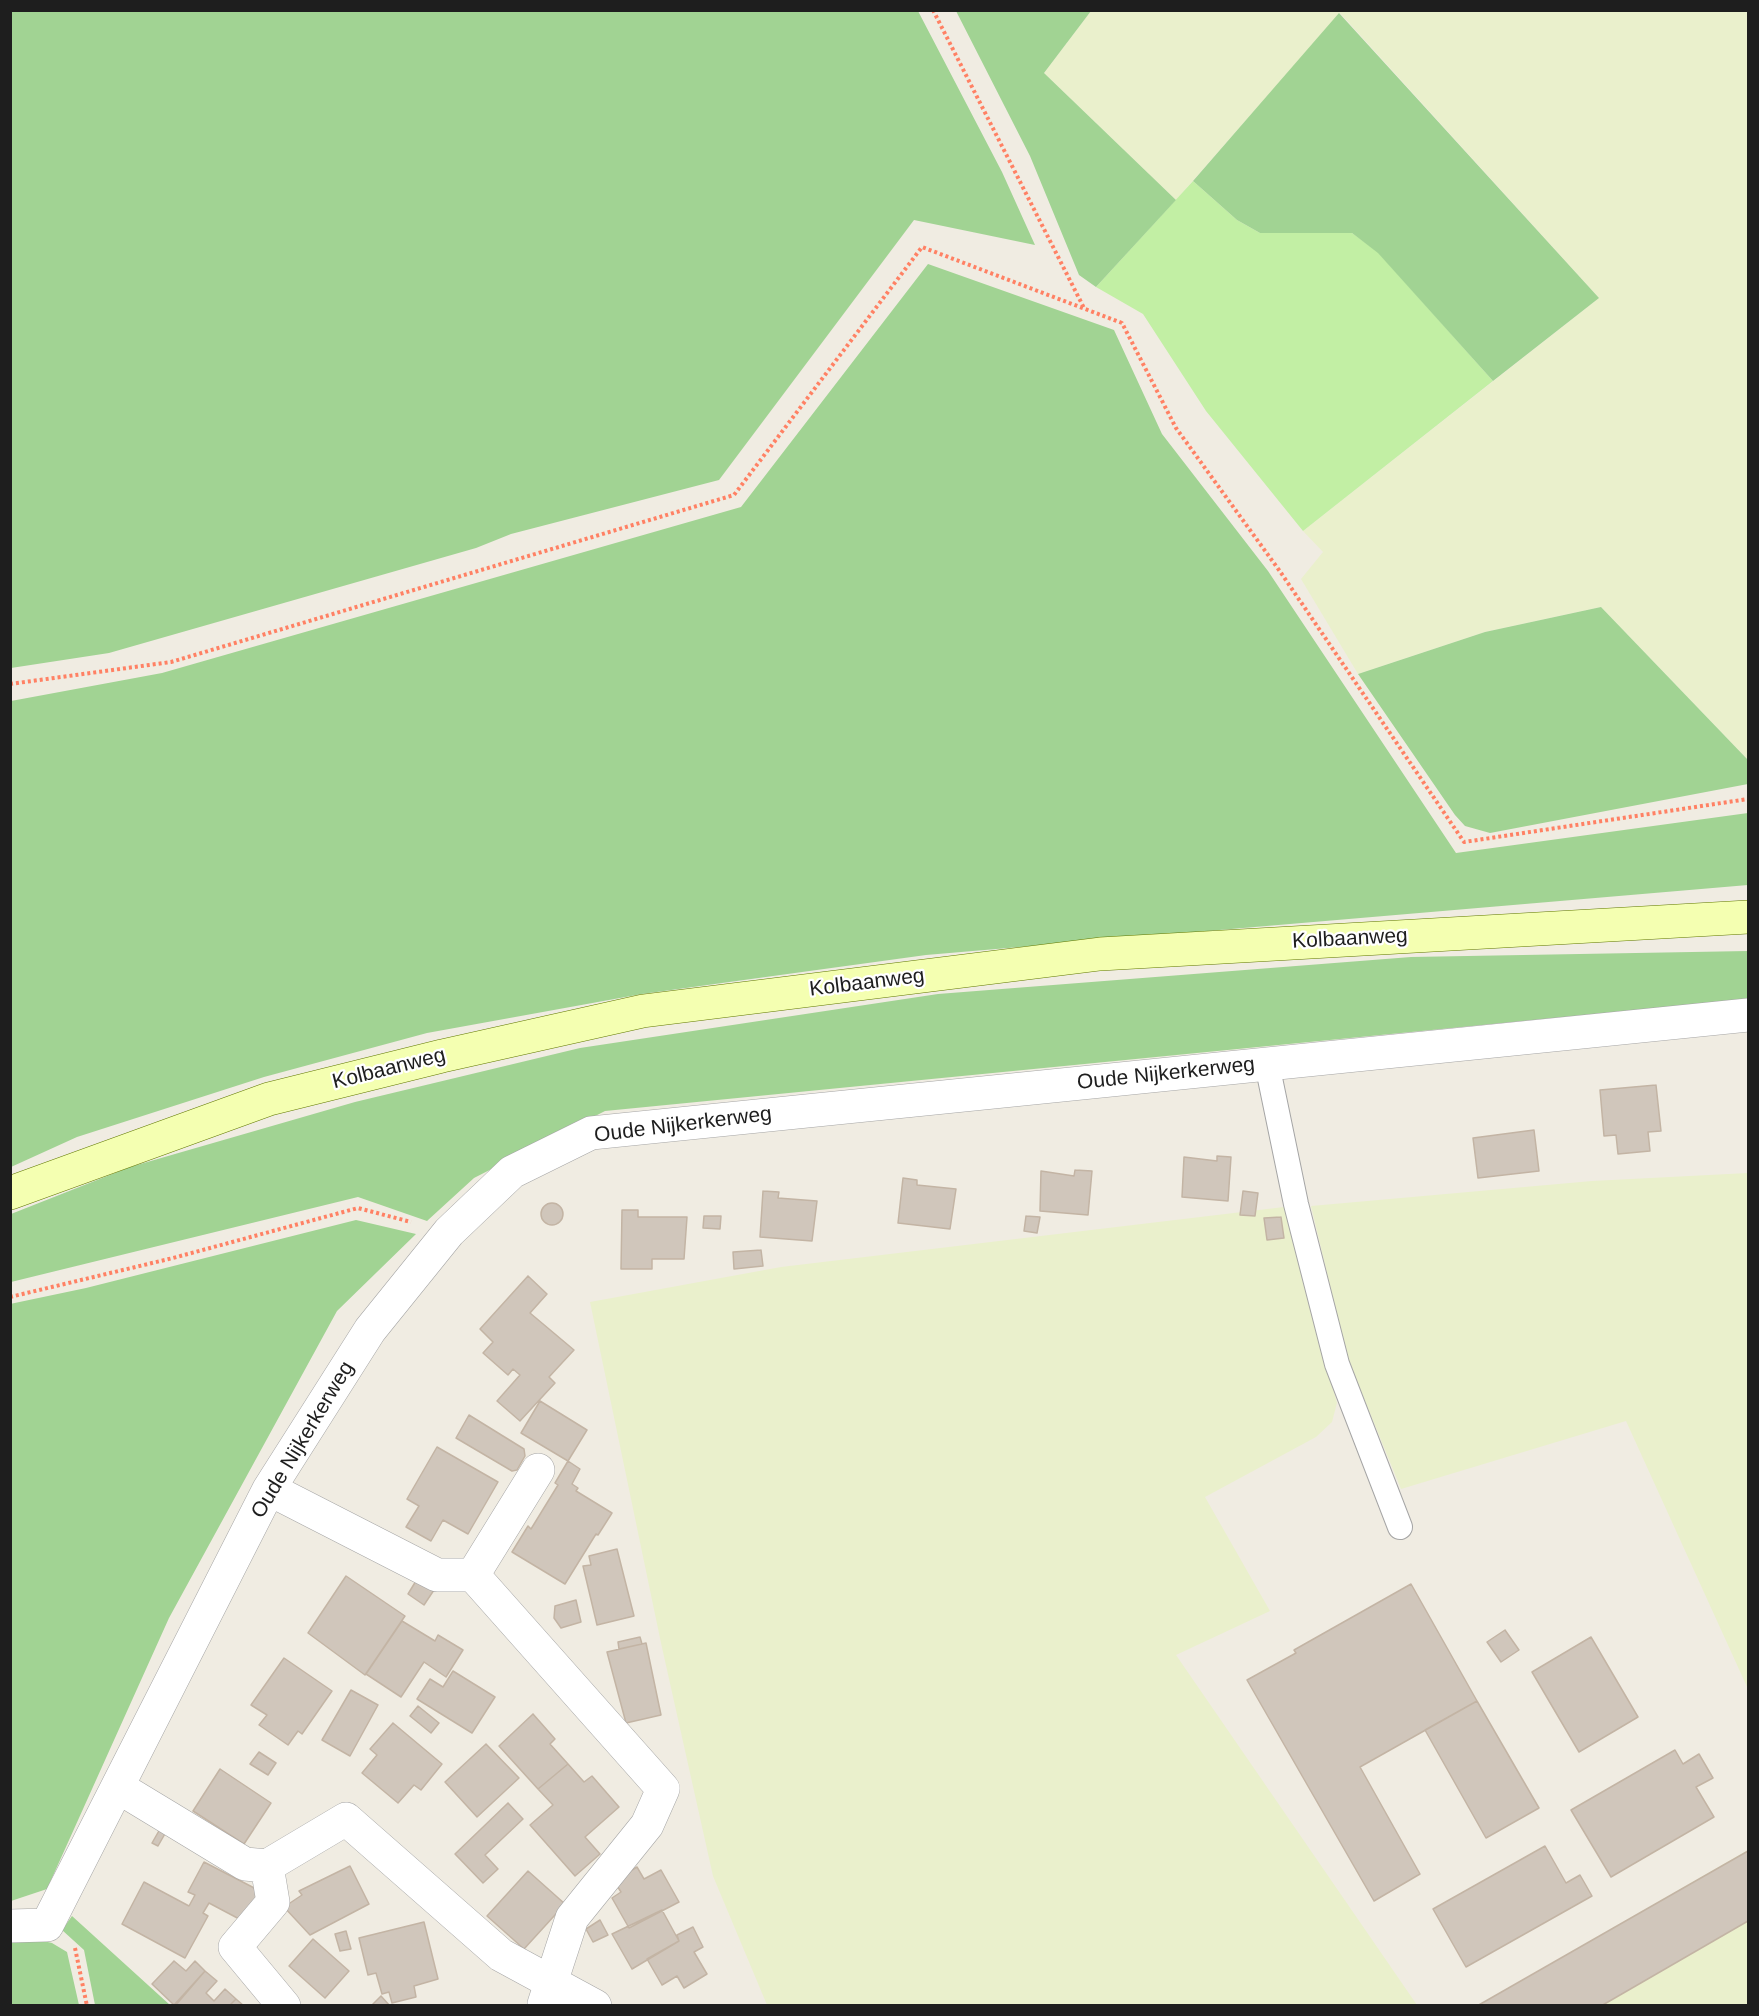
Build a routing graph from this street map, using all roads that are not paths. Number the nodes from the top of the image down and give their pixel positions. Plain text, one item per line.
1 (1749, 917) edge
2 (1749, 1015) edge
3 (1267, 1064) junction
4 (10, 1193) edge
5 (538, 1470) dead end
6 (269, 1489) junction
7 (1400, 1527) dead end
8 (473, 1575) junction
9 (118, 1787) junction
10 (267, 1866) junction
11 (10, 1926) edge
12 (548, 1995) edge
13 (284, 2006) edge
14 (595, 2006) edge

1 - 4 street, Kolbaanweg
2 - 3 street, Oude Nijkerkerweg
3 - 6 street, Oude Nijkerkerweg
3 - 7 lane
5 - 8 street
6 - 8 street
6 - 9 street, Oude Nijkerkerweg
8 - 12 street
9 - 10 street
9 - 11 street, Oude Nijkerkerweg
10 - 12 street
10 - 13 street
12 - 14 street

